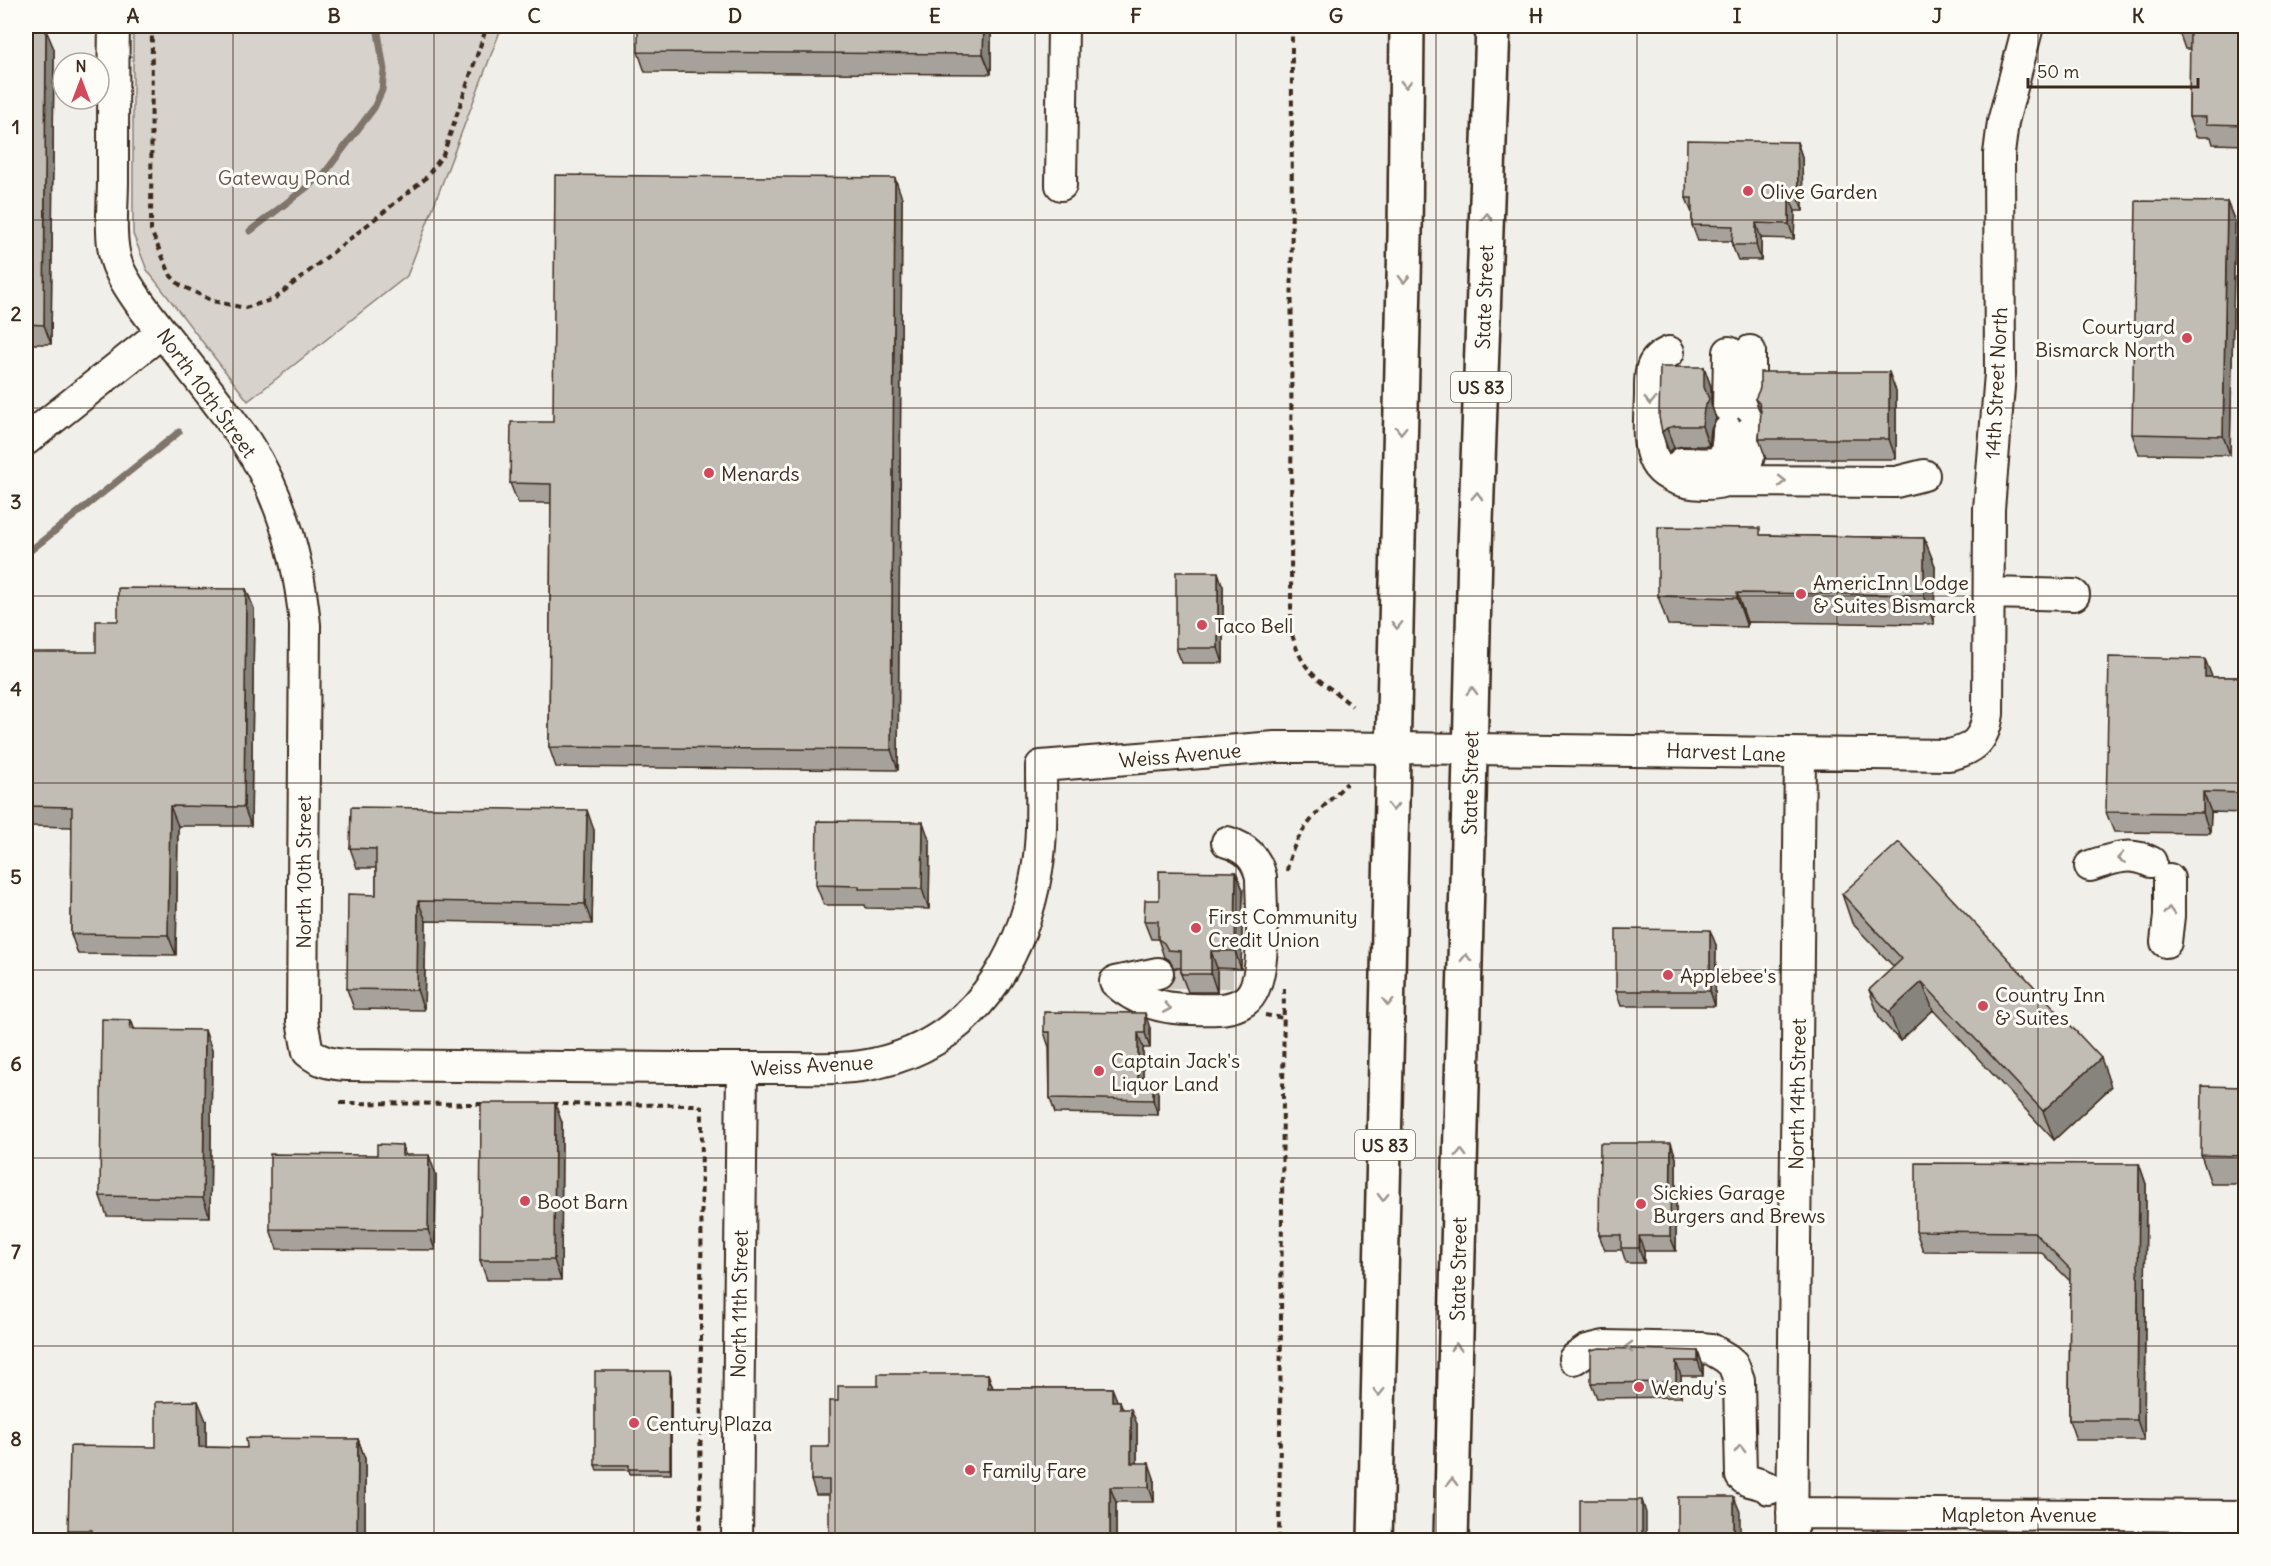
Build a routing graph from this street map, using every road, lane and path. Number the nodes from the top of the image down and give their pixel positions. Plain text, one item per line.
1 (114, 26) edge
2 (152, 26) edge
3 (487, 26) edge
4 (1063, 26) edge
5 (1292, 26) edge
6 (1407, 26) edge
7 (1493, 26) edge
8 (2028, 26) edge
9 (1061, 185) dead end
10 (162, 332) junction
11 (1739, 351) dead end
12 (1669, 352) dead end
13 (1739, 419) junction
14 (26, 440) edge
15 (1658, 466) junction
16 (1924, 475) dead end
17 (1723, 481) junction
18 (1989, 594) junction
19 (2073, 595) dead end
20 (1352, 706) dead end
21 (1978, 742) joint
22 (1394, 748) junction
23 (1471, 749) junction
24 (1800, 754) junction
25 (1347, 783) dead end
26 (1227, 842) dead end
27 (2090, 866) dead end
28 (1286, 880) dead end
29 (2166, 942) dead end
30 (1261, 951) junction
31 (1158, 978) tunnel mouth
32 (1240, 979) dead end
33 (1284, 983) dead end
34 (308, 1052) joint
35 (742, 1068) junction
36 (340, 1103) dead end
37 (490, 1104) edge
38 (549, 1104) edge
39 (1574, 1359) dead end
40 (1769, 1489) dead end
41 (2246, 1516) edge
42 (1792, 1527) edge
43 (700, 1540) edge
44 (737, 1540) edge
45 (1278, 1540) edge
46 (1375, 1540) edge
47 (1451, 1540) edge

1 - 10 street, North 10th Street
2 - 3 path
4 - 9 street
5 - 20 path
6 -> 22 highway, US 83
23 -> 7 highway, State Street / US 83
8 - 18 street, 14th Street North
10 - 14 street
10 - 34 street, North 10th Street
11 - 13 street
12 -> 15 street
13 - 15 street
13 - 17 street
15 - 17 street
17 -> 16 street
18 - 19 street
18 - 21 street, 14th Street North
21 - 24 street, Harvest Lane
22 - 23 street, Weiss Avenue
22 - 35 street, Weiss Avenue
22 -> 46 highway, US 83
23 - 24 street, Harvest Lane
47 -> 23 highway, State Street / US 83
24 - 42 street, North 14th Street
25 - 28 path
26 - 30 street
29 -> 27 street
31 -> 30 street
30 - 32 street
33 - 45 path
34 - 35 street, Weiss Avenue
35 - 44 street, North 11th Street
36 - 37 path
38 - 43 path
40 -> 39 street
41 - 42 street, Mapleton Avenue

